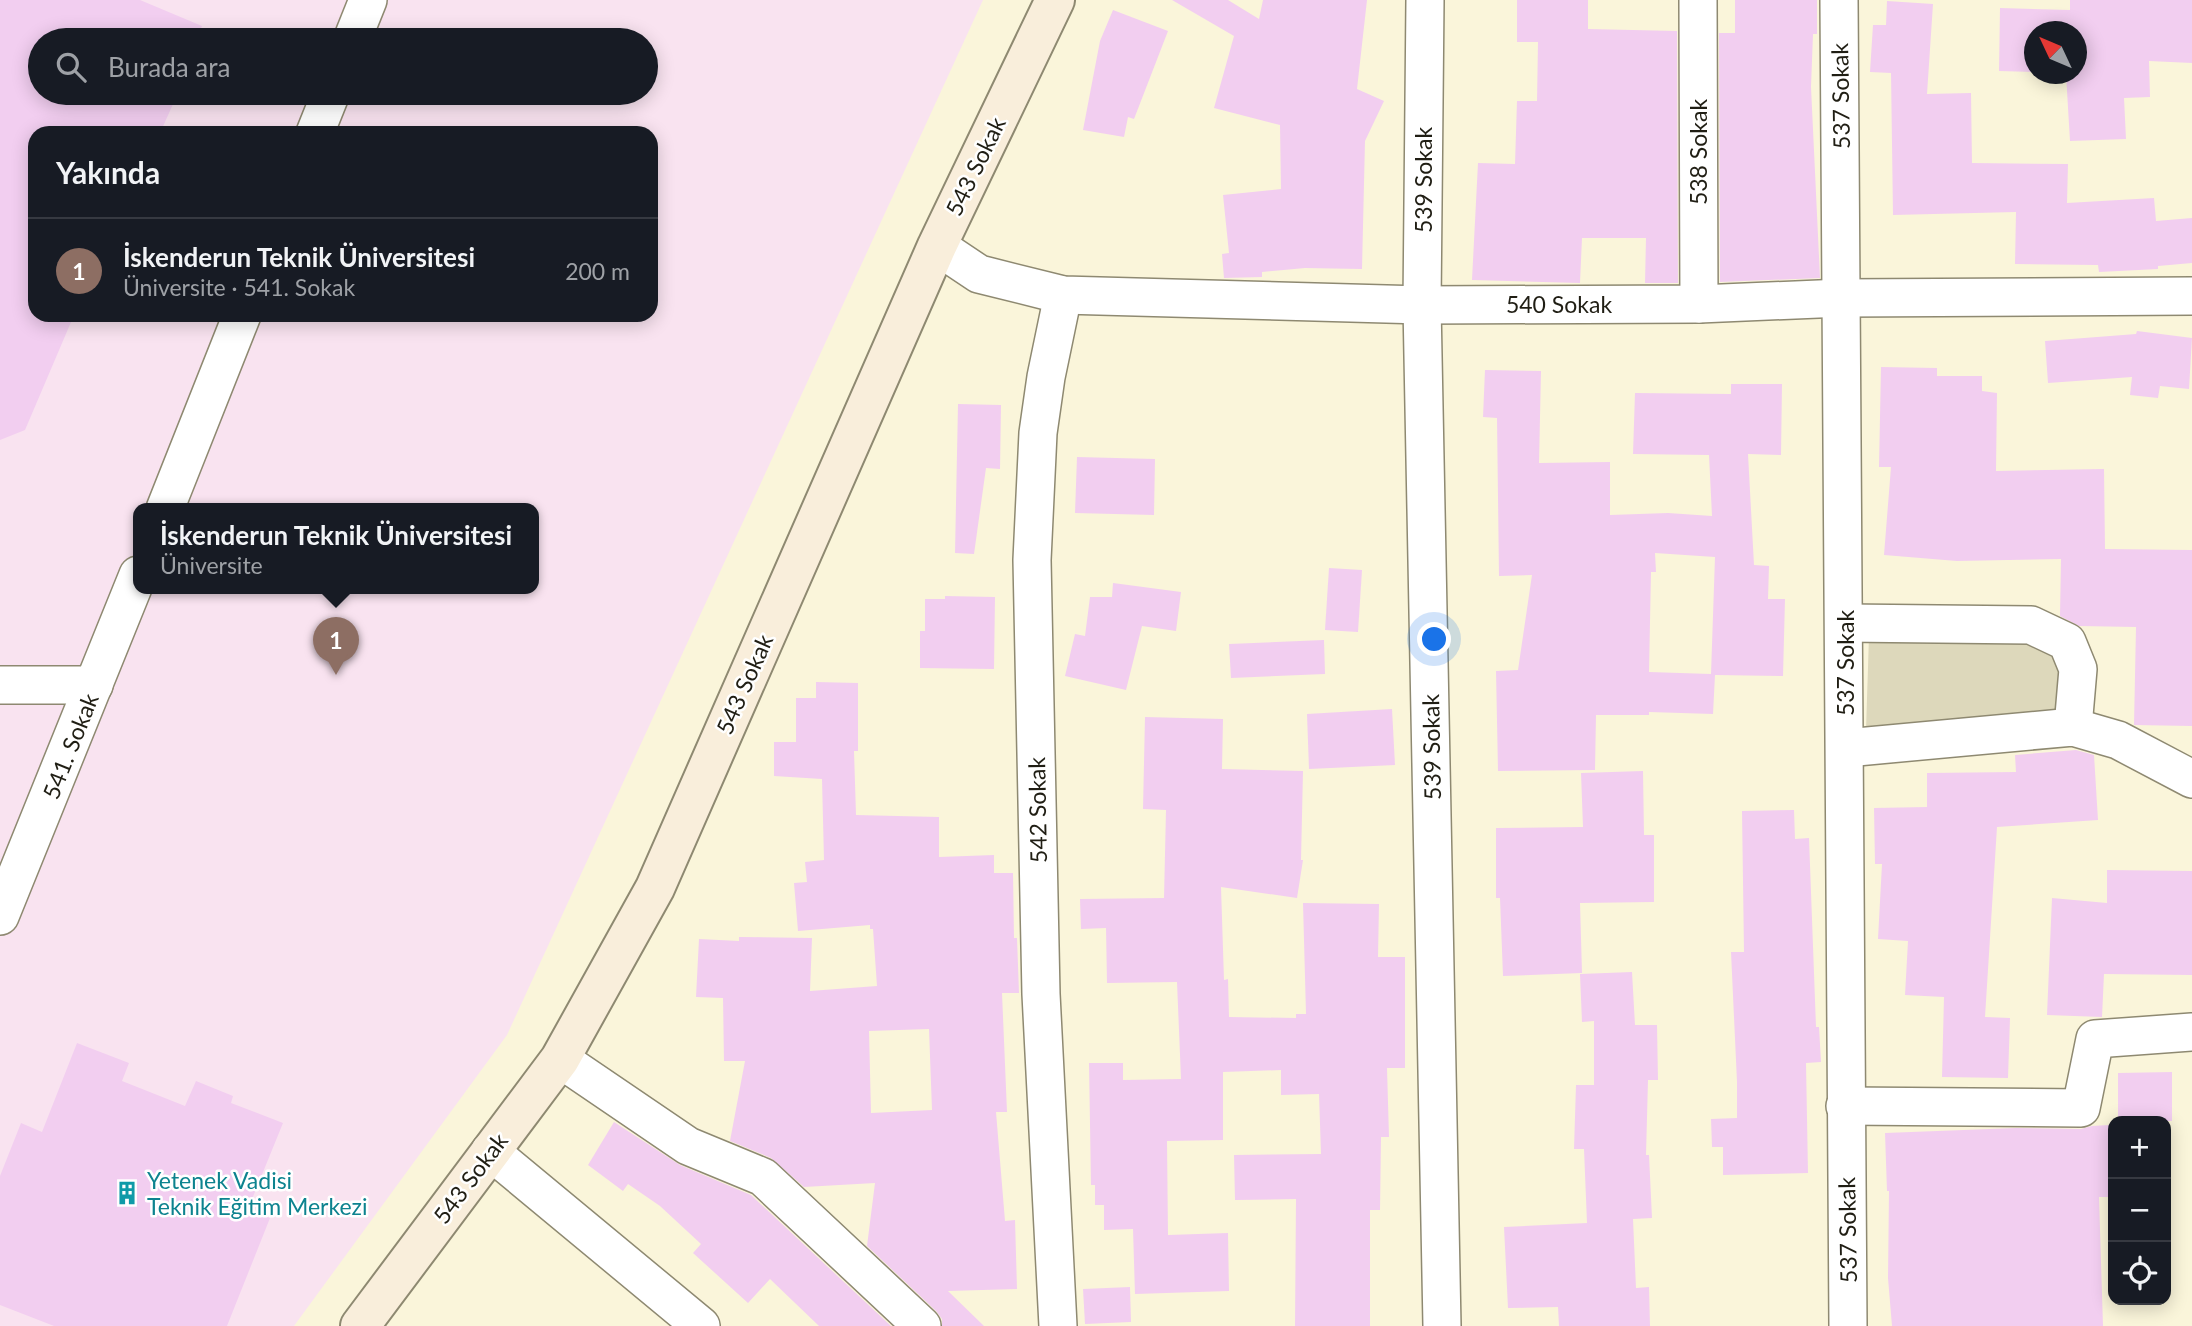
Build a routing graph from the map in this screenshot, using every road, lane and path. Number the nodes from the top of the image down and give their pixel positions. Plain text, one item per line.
1 (368, 0) edge
2 (1055, 0) edge
3 (1425, 0) edge
4 (1698, 0) edge
5 (1839, 0) edge
6 (357, 28) edge
7 (326, 105) edge
8 (318, 126) edge
9 (937, 246) junction
10 (1063, 295) junction
11 (2192, 296) edge
12 (1842, 298) junction
13 (1699, 304) junction
14 (1422, 305) junction
15 (239, 322) edge
16 (167, 503) edge
17 (133, 588) edge
18 (1845, 623) junction
19 (0, 685) edge
20 (94, 685) junction
21 (2073, 727) junction
22 (1846, 748) junction
23 (2192, 779) edge
24 (0, 915) edge
25 (2192, 1032) edge
26 (560, 1059) junction
27 (1845, 1106) junction
28 (490, 1151) junction
29 (360, 1326) edge
30 (701, 1326) edge
31 (922, 1326) edge
32 (1058, 1326) edge
33 (1442, 1326) edge
34 (1849, 1326) edge

1 - 6 street
2 - 9 street, 543 Sokak
3 - 14 street, 539 Sokak
4 - 13 street, 538 Sokak
5 - 12 street, 537 Sokak
7 - 8 street
9 - 10 street, 540 Sokak
9 - 26 street, 543 Sokak
10 - 14 street, 540 Sokak
10 - 32 street, 542 Sokak
11 - 12 street, 540 Sokak
12 - 13 street, 540 Sokak
12 - 18 street, 537 Sokak
13 - 14 street, 540 Sokak
14 - 33 street, 539 Sokak
15 - 16 street
17 - 20 street, 541. Sokak
18 - 21 street
18 - 22 street, 537 Sokak
19 - 20 street
20 - 24 street, 541. Sokak
21 - 22 street
21 - 23 street
22 - 27 street, 537 Sokak
25 - 27 street
26 - 28 street, 543 Sokak
26 - 31 street
27 - 34 street, 537 Sokak
28 - 29 street, 543 Sokak
28 - 30 street

